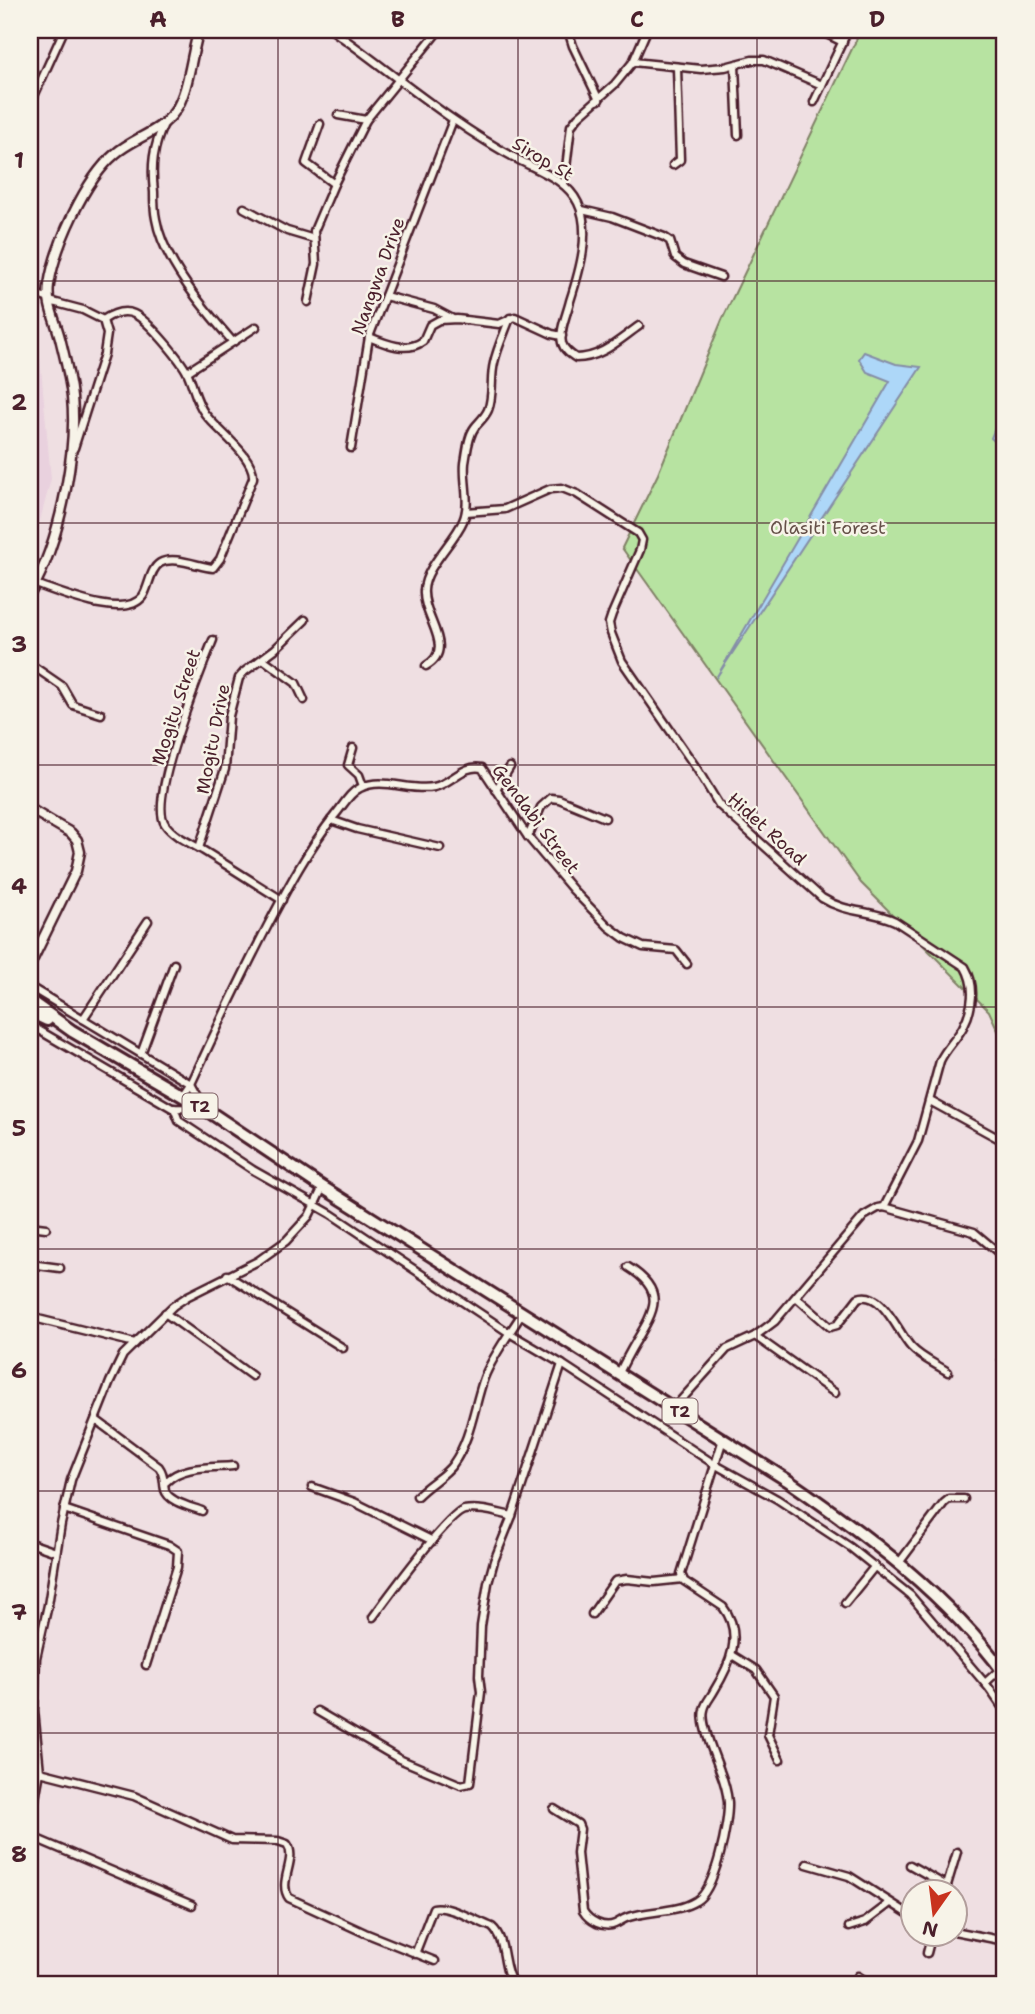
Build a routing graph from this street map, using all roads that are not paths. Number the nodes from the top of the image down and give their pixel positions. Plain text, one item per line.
1 (64, 30) edge
2 (199, 30) edge
3 (332, 30) edge
4 (439, 30) edge
5 (568, 30) edge
6 (648, 30) edge
7 (818, 30) edge
8 (848, 30) edge
9 (843, 42) junction
10 (633, 62) junction
11 (734, 65) junction
12 (677, 68) junction
13 (399, 78) junction
14 (822, 85) junction
15 (599, 100) junction
16 (814, 102) dead end
17 (30, 104) edge
18 (338, 115) dead end
19 (366, 120) junction
20 (453, 120) junction
21 (164, 124) junction
22 (320, 124) dead end
23 (738, 135) dead end
24 (673, 164) dead end
25 (334, 184) junction
26 (564, 185) junction
27 (244, 208) dead end
28 (582, 210) junction
29 (314, 239) junction
30 (721, 278) dead end
31 (30, 292) edge
32 (385, 296) junction
33 (49, 300) junction
34 (308, 303) dead end
35 (451, 318) junction
36 (510, 318) junction
37 (103, 320) junction
38 (639, 326) dead end
39 (256, 327) dead end
40 (562, 336) junction
41 (369, 337) junction
42 (233, 342) junction
43 (187, 372) junction
44 (351, 448) dead end
45 (73, 450) junction
46 (466, 512) junction
47 (36, 584) junction
48 (30, 594) edge
49 (305, 620) dead end
50 (213, 640) dead end
51 (263, 659) junction
52 (30, 664) edge
53 (426, 666) dead end
54 (304, 700) dead end
55 (101, 713) dead end
56 (354, 748) dead end
57 (510, 767) dead end
58 (363, 786) junction
59 (496, 790) junction
60 (30, 809) edge
61 (605, 818) dead end
62 (331, 820) junction
63 (528, 837) junction
64 (199, 848) junction
65 (440, 848) dead end
66 (282, 900) junction
67 (148, 921) dead end
68 (174, 964) dead end
69 (687, 964) dead end
70 (30, 965) edge
71 (30, 987) edge
72 (31, 1007) edge
73 (83, 1019) junction
74 (30, 1025) edge
75 (141, 1054) junction
76 (191, 1084) junction
77 (183, 1096) junction
78 (930, 1101) junction
79 (174, 1108) junction
80 (205, 1109) junction
81 (1005, 1142) edge
82 (323, 1187) junction
83 (314, 1205) junction
84 (884, 1208) junction
85 (30, 1226) edge
86 (46, 1227) dead end
87 (1005, 1258) edge
88 (30, 1265) edge
89 (628, 1267) dead end
90 (60, 1268) dead end
91 (227, 1275) junction
92 (796, 1297) junction
93 (523, 1312) junction
94 (165, 1313) junction
95 (30, 1317) edge
96 (511, 1334) junction
97 (755, 1336) junction
98 (135, 1343) junction
99 (343, 1348) dead end
100 (1005, 1352) edge
101 (562, 1364) junction
102 (1005, 1366) edge
103 (948, 1372) dead end
104 (619, 1373) junction
105 (251, 1376) dead end
106 (835, 1393) dead end
107 (674, 1408) junction
108 (96, 1420) junction
109 (723, 1439) junction
110 (714, 1464) junction
111 (233, 1466) dead end
112 (166, 1482) junction
113 (312, 1486) dead end
114 (417, 1496) dead end
115 (964, 1499) dead end
116 (64, 1509) junction
117 (202, 1511) dead end
118 (512, 1516) junction
119 (433, 1541) junction
120 (30, 1543) edge
121 (56, 1552) junction
122 (899, 1563) junction
123 (875, 1566) junction
124 (682, 1579) junction
125 (845, 1603) dead end
126 (592, 1614) dead end
127 (373, 1617) dead end
128 (732, 1655) junction
129 (146, 1665) dead end
130 (32, 1669) edge
131 (1004, 1669) edge
132 (985, 1683) junction
133 (317, 1711) dead end
134 (1005, 1711) edge
135 (30, 1736) edge
136 (38, 1738) junction
137 (780, 1760) dead end
138 (40, 1772) junction
139 (554, 1809) dead end
140 (30, 1826) edge
141 (30, 1836) edge
142 (957, 1852) dead end
143 (807, 1864) dead end
144 (909, 1865) dead end
145 (929, 1878) edge
146 (949, 1878) edge
147 (890, 1903) junction
148 (192, 1905) dead end
149 (898, 1908) edge
150 (849, 1927) dead end
151 (968, 1934) edge
152 (1005, 1941) edge
153 (928, 1948) edge
154 (927, 1953) dead end
155 (415, 1954) junction
156 (435, 1961) dead end
157 (858, 1976) dead end
158 (513, 1984) edge
159 (870, 1984) edge

1 - 17 street
2 - 21 street
3 - 13 street, Sirop St
4 - 13 street
5 - 15 street
6 - 10 street
7 - 9 street
8 - 9 street
9 - 14 street
10 - 12 street
10 - 15 street
11 - 12 street
11 - 14 street
11 - 23 street
12 - 24 street
13 - 19 street
13 - 20 street, Sirop St
14 - 16 street
15 - 26 street
18 - 19 street
19 - 25 street
20 - 26 street, Sirop St
20 - 32 street, Nangwa Drive
21 - 33 street
21 - 42 street
22 - 25 street
25 - 29 street
26 - 28 street, Sirop St
27 - 29 street
28 - 30 street
28 - 40 street
29 - 34 street
31 - 33 street
32 - 35 street
32 - 41 street, Nangwa Drive
33 - 37 street
33 - 45 street
35 - 36 street
35 - 41 street
36 - 40 street
36 - 46 street
37 - 43 street
37 - 45 street
38 - 40 street
39 - 42 street
41 - 44 street, Nangwa Drive
42 - 43 street
43 - 47 street
45 - 47 street
46 - 53 street
46 - 78 street, Hidet Road
47 - 48 street
49 - 51 street, Mogitu Drive
50 - 64 street, Mogitu Street
51 - 54 street
51 - 64 street, Mogitu Drive
52 - 55 street
56 - 58 street
57 - 59 street
58 - 59 street, Gendabi Street
58 - 62 street
59 - 63 street, Gendabi Street
60 - 70 street
61 - 63 street
62 - 65 street
62 - 66 street
63 - 69 street, Gendabi Street
64 - 66 street, Mogitu Street
66 - 76 street
67 - 73 street
68 - 75 street
71 - 73 street
72 - 77 highway, T2
73 - 75 street
74 - 79 street
75 - 76 street
76 - 77 street
76 - 80 street
77 - 80 highway, T2
78 - 81 street
78 - 84 street, Hidet Road
79 - 80 street
79 - 83 street
80 - 82 highway, T2
82 - 83 street
82 - 93 highway, T2
83 - 91 street
83 - 96 street
84 - 87 street
84 - 92 street
85 - 86 street
88 - 90 street
89 - 104 street
91 - 94 street
91 - 99 street
92 - 97 street
92 - 103 street
93 - 96 street
93 - 104 highway, T2
94 - 98 street
94 - 105 street
95 - 98 street
96 - 101 street
96 - 114 street
97 - 106 street
97 - 107 street
98 - 108 street
100 - 102 street
101 - 110 street
101 - 118 street
104 - 107 highway, T2
107 - 109 highway, T2
108 - 112 street
108 - 116 street
109 - 110 street
109 - 122 highway, T2
110 - 123 street
110 - 124 street
111 - 112 street
112 - 117 street
113 - 119 street
115 - 122 street
116 - 121 street
116 - 129 street
118 - 119 street
118 - 133 street
119 - 127 street
120 - 121 street
121 - 130 street
122 - 131 highway, T2
123 - 125 street
123 - 132 street
124 - 126 street
124 - 128 street
128 - 137 street
128 - 139 street
130 - 136 street
131 - 132 street
132 - 134 street
135 - 136 street
136 - 138 street
138 - 140 street
138 - 155 street
141 - 148 street
142 - 146 street
143 - 147 street
144 - 145 street
147 - 149 street
147 - 150 street
151 - 152 street
153 - 154 street
155 - 156 street
155 - 158 street
157 - 159 street

